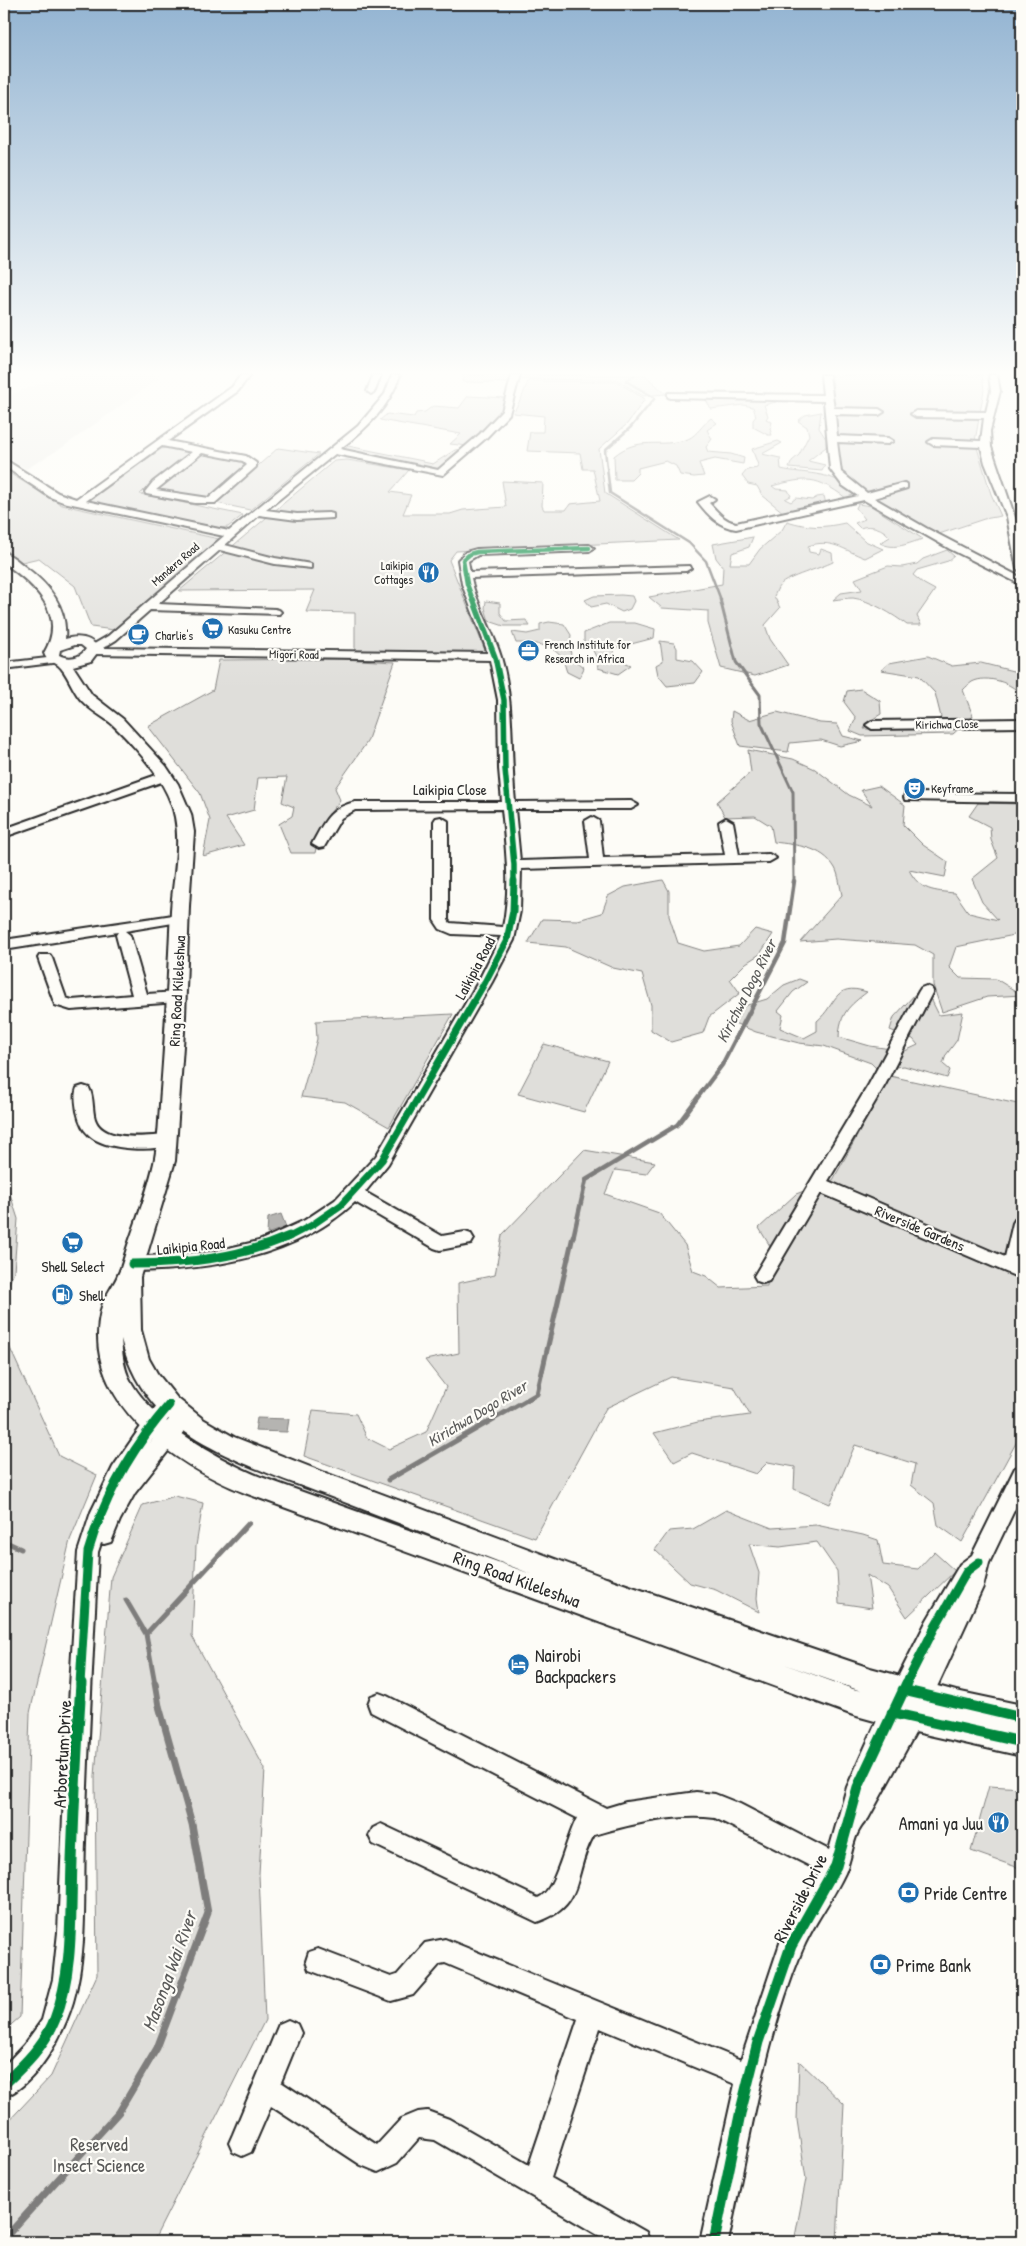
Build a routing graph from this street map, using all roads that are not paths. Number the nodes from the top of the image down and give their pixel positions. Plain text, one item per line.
1 (31, 480) edge
2 (109, 480) edge
3 (161, 480) edge
4 (235, 480) edge
5 (298, 480) edge
6 (842, 480) edge
7 (997, 480) edge
8 (904, 486) dead end
9 (866, 497) junction
10 (710, 499) dead end
11 (76, 503) junction
12 (257, 512) junction
13 (329, 516) dead end
14 (231, 534) junction
15 (216, 546) junction
16 (589, 548) dead end
17 (4, 557) edge
18 (307, 566) dead end
19 (686, 568) dead end
20 (1022, 569) edge
21 (29, 575) junction
22 (465, 576) junction
23 (1022, 582) edge
24 (147, 607) junction
25 (275, 612) dead end
26 (87, 649) junction
27 (57, 655) junction
28 (495, 657) junction
29 (8, 665) edge
30 (118, 722) junction
31 (1022, 723) edge
32 (872, 726) dead end
33 (165, 776) junction
34 (910, 797) dead end
35 (1022, 798) edge
36 (631, 805) dead end
37 (508, 806) junction
38 (441, 822) dead end
39 (592, 822) dead end
40 (726, 822) dead end
41 (4, 833) edge
42 (319, 844) dead end
43 (769, 858) dead end
44 (733, 859) junction
45 (597, 862) junction
46 (514, 865) junction
47 (180, 918) junction
48 (508, 932) junction
49 (123, 935) dead end
50 (4, 945) edge
51 (46, 958) dead end
52 (926, 990) dead end
53 (177, 997) junction
54 (141, 1000) junction
55 (82, 1092) dead end
56 (167, 1141) junction
57 (818, 1184) junction
58 (353, 1193) junction
59 (1022, 1223) edge
60 (466, 1240) dead end
61 (130, 1270) junction
62 (1017, 1270) edge
63 (763, 1276) dead end
64 (169, 1420) junction
65 (1022, 1474) edge
66 (379, 1704) dead end
67 (907, 1704) junction
68 (1022, 1718) edge
69 (1022, 1742) edge
70 (605, 1820) junction
71 (850, 1820) joint
72 (381, 1836) dead end
73 (836, 1866) junction
74 (318, 1961) dead end
75 (594, 2012) junction
76 (288, 2033) dead end
77 (750, 2077) junction
78 (4, 2084) edge
79 (266, 2087) junction
80 (242, 2143) dead end
81 (536, 2184) junction
82 (636, 2242) edge
83 (714, 2242) edge

1 - 11 street
2 - 11 street
3 - 4 street
5 - 12 street, Mandera Road
6 - 9 street
7 - 20 street
8 - 9 street
9 - 10 street
9 - 23 street
11 - 14 street
12 - 13 street
12 - 14 street, Mandera Road
14 - 15 street, Mandera Road
15 - 18 street
15 - 24 street, Mandera Road
16 - 22 street
17 - 21 main road
19 - 22 street
21 - 26 main road, Ring Road Kileleshwa
21 - 27 main road
22 - 28 street, Laikipia Road
24 - 25 street
24 - 26 street, Mandera Road
26 - 27 main road
26 - 27 main road
26 - 28 street, Migori Road
26 - 30 main road, Ring Road Kileleshwa
27 - 29 street
27 - 30 main road, Ring Road Kileleshwa
28 - 37 street, Laikipia Road
30 - 33 main road, Ring Road Kileleshwa
31 - 32 street, Kirichwa Close
33 - 41 street
33 - 47 main road, Ring Road Kileleshwa
34 - 35 street
36 - 37 street, Laikipia Close
37 - 42 street, Laikipia Close
37 - 46 street, Laikipia Road
38 - 48 street
39 - 45 street
40 - 44 street
43 - 44 street
44 - 45 street
45 - 46 street
46 - 48 street, Laikipia Road
47 - 50 street
47 - 53 main road, Ring Road Kileleshwa
48 - 58 street, Laikipia Road
49 - 54 street
51 - 54 street
52 - 57 street
53 - 54 street
53 - 56 main road, Ring Road Kileleshwa
55 - 56 street
56 - 61 main road, Ring Road Kileleshwa
57 - 62 street, Riverside Gardens
57 - 63 street
58 - 60 street
58 - 61 street, Laikipia Road
59 - 62 street
61 - 64 main road, Ring Road Kileleshwa
64 - 67 main road, Ring Road Kileleshwa
64 - 78 street, Arboretum Drive
65 - 67 street, Riverside Drive
66 - 70 street
67 - 68 main road
67 - 69 main road
67 - 71 street, Riverside Drive
70 - 72 street
70 - 73 street
71 - 73 street, Riverside Drive
73 - 77 street, Riverside Drive
74 - 75 street
75 - 77 street
75 - 81 street
76 - 79 street
77 - 83 street, Riverside Drive
79 - 80 street
79 - 81 street
81 - 82 street

